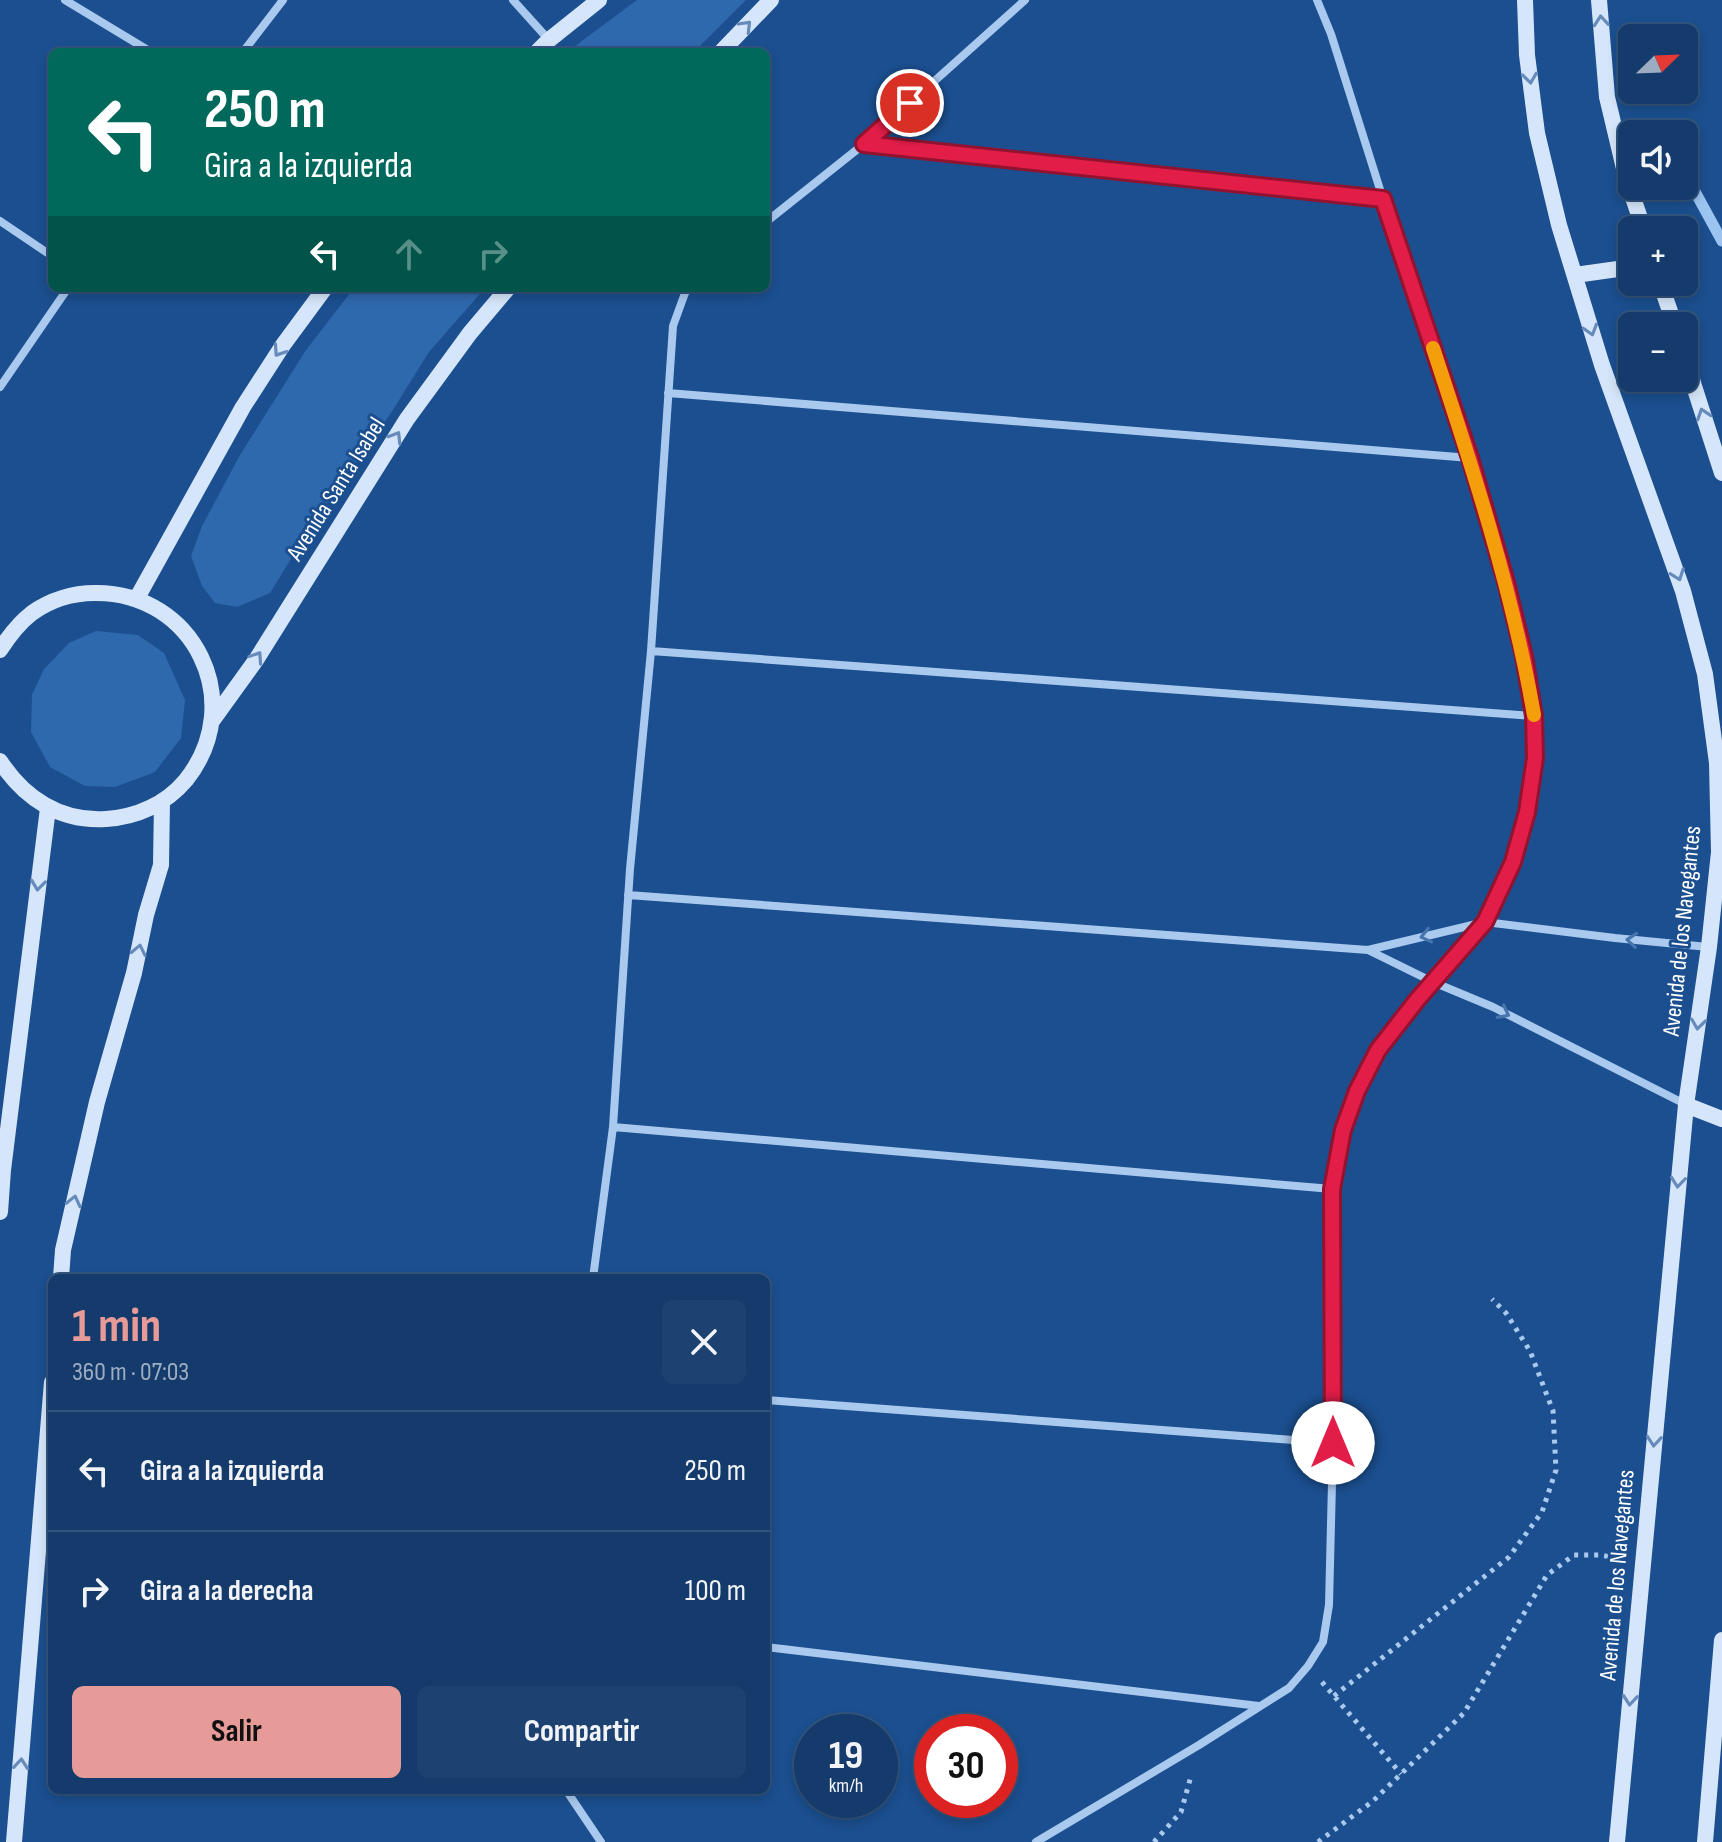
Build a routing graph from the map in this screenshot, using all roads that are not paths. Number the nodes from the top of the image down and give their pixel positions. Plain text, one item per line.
1 (65, 0) edge
2 (283, 0) edge
3 (513, 0) edge
4 (599, 0) edge
5 (771, 0) edge
6 (1025, 0) edge
7 (1317, 0) edge
8 (1525, 0) edge
9 (1599, 0) edge
10 (543, 46) edge
11 (144, 48) edge
12 (246, 48) edge
13 (725, 48) edge
14 (864, 144) junction
15 (1383, 199) junction
16 (1639, 216) edge
17 (770, 219) edge
18 (0, 221) edge
19 (48, 253) edge
20 (1618, 269) edge
21 (1575, 275) junction
22 (65, 292) edge
23 (322, 292) edge
24 (505, 292) edge
25 (686, 292) edge
26 (0, 387) edge
27 (1696, 392) edge
28 (668, 393) junction
29 (1470, 458) junction
30 (1722, 473) edge
31 (137, 598) junction
32 (0, 650) edge
33 (651, 651) junction
34 (1534, 716) junction
35 (212, 721) junction
36 (0, 761) edge
37 (162, 801) junction
38 (48, 808) junction
39 (628, 895) junction
40 (1485, 922) junction
41 (1716, 948) edge
42 (1368, 950) junction
43 (1433, 982) junction
44 (6, 1099) edge
45 (1686, 1105) junction
46 (1722, 1119) edge
47 (613, 1127) junction
48 (1, 1170) edge
49 (1332, 1189) junction
50 (0, 1212) edge
51 (61, 1274) edge
52 (594, 1274) edge
53 (770, 1400) edge
54 (48, 1425) edge
55 (1333, 1443) junction
56 (1722, 1640) edge
57 (770, 1647) edge
58 (1260, 1706) junction
59 (568, 1794) edge
60 (10, 1832) edge
61 (601, 1842) edge
62 (1036, 1842) edge
63 (1617, 1842) edge
64 (1705, 1842) edge

1 - 11 street
2 - 12 street
3 - 10 street
4 - 10 street
13 -> 5 street
6 - 14 street
7 - 15 street
8 -> 21 street, Avenida de los Navegantes
16 -> 9 street
14 - 15 street
14 - 17 street
15 - 29 street
18 - 19 street
20 - 21 street
21 -> 41 street, Avenida de los Navegantes
22 - 26 street
23 -> 31 street
35 -> 24 street, Avenida Santa Isabel
25 - 28 street
30 -> 27 street
28 - 29 street
28 - 33 street
29 - 34 street
31 - 32 street
31 - 35 street
33 - 34 street
33 - 39 street
34 - 40 street
35 - 37 street
36 - 38 street
37 - 38 street
51 -> 37 street
38 -> 44 street
39 - 42 street
39 - 47 street
41 -> 40 street
40 -> 42 street
40 - 43 street
41 -> 45 street, Avenida de los Navegantes
42 - 43 street
43 -> 45 street
43 - 49 street
44 - 48 street
45 - 46 street
45 -> 63 street, Avenida de los Navegantes
47 - 49 street
47 - 52 street
48 - 50 street
49 - 55 street
53 - 55 street
60 -> 54 street
55 - 58 street
56 - 64 street
57 - 58 street
58 - 62 street
59 - 61 street

